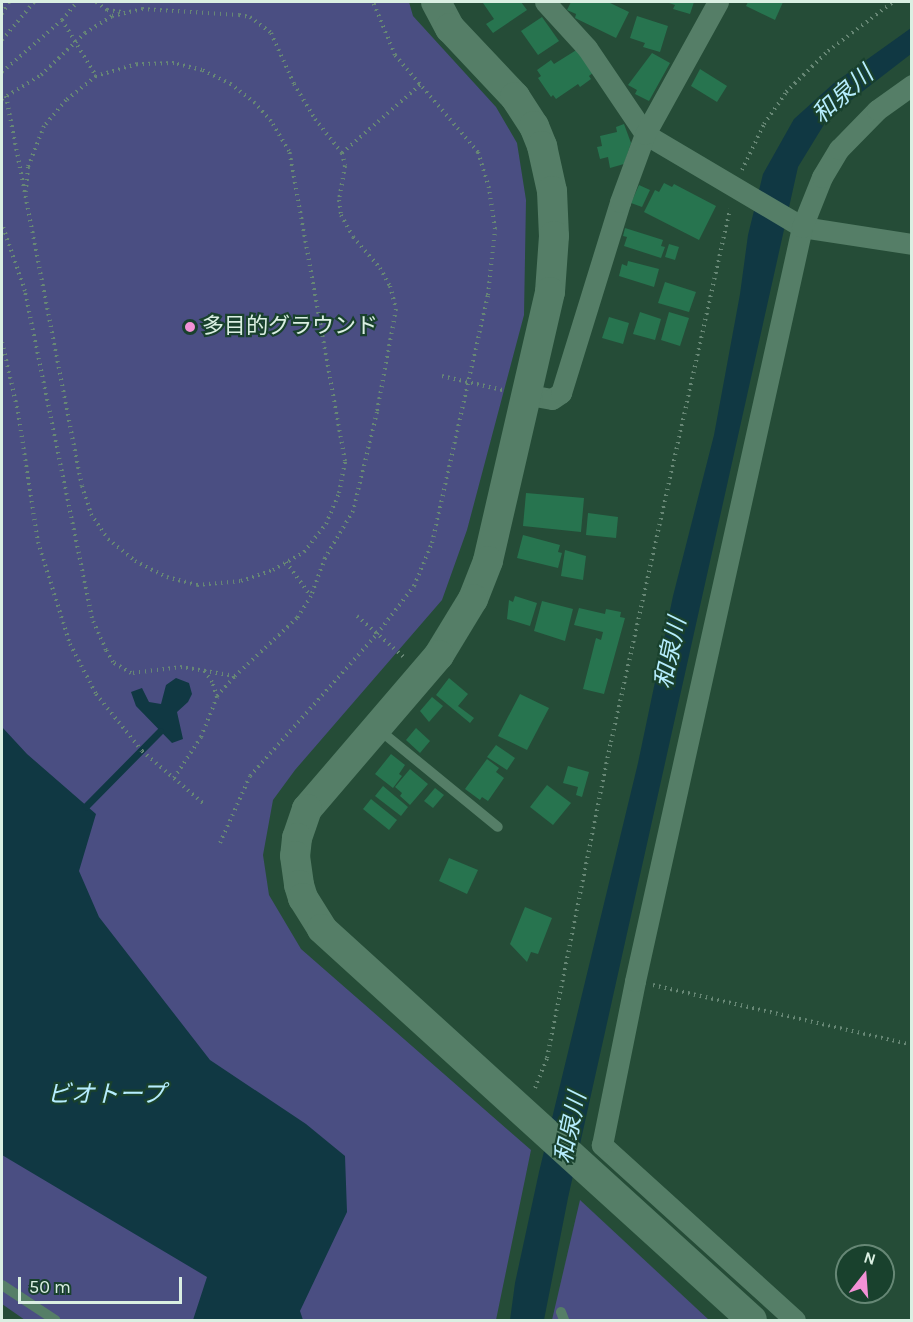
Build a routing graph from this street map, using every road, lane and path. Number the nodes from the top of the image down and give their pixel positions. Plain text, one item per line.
1 (9, 2) edge
2 (34, 2) edge
3 (77, 2) edge
4 (96, 2) edge
5 (373, 2) edge
6 (436, 2) edge
7 (545, 2) edge
8 (718, 2) edge
9 (893, 2) edge
10 (126, 12) junction
11 (2, 14) edge
12 (62, 20) junction
13 (2, 40) edge
14 (77, 42) junction
15 (2, 72) edge
16 (96, 76) junction
17 (421, 84) junction
18 (912, 85) edge
19 (6, 96) junction
20 (2, 99) edge
21 (645, 134) junction
22 (342, 153) junction
23 (738, 190) junction
24 (26, 192) junction
25 (2, 224) edge
26 (798, 225) junction
27 (912, 244) edge
28 (2, 342) edge
29 (441, 376) dead end
30 (468, 382) junction
31 (529, 395) junction
32 (286, 562) junction
33 (310, 596) junction
34 (357, 616) dead end
35 (377, 634) junction
36 (204, 670) junction
37 (424, 673) junction
38 (235, 676) junction
39 (217, 697) junction
40 (377, 728) junction
41 (174, 778) junction
42 (204, 804) dead end
43 (498, 827) dead end
44 (220, 843) dead end
45 (635, 981) junction
46 (912, 1045) edge
47 (534, 1089) dead end
48 (2, 1285) edge
49 (55, 1320) edge
50 (752, 1320) edge
51 (795, 1320) edge

1 - 11 path
2 - 13 path
3 - 12 path
4 - 10 path
5 - 17 path
6 - 31 street
7 - 21 street
8 - 21 street
9 - 23 path
10 - 14 path
10 - 22 path
12 - 14 path
12 - 15 path
14 - 16 path
14 - 19 path
16 - 24 path
16 - 32 path
17 - 22 path
17 - 30 path
18 - 26 street
19 - 20 path
19 - 24 path
21 - 23 street
21 - 31 street
22 - 33 path
23 - 26 street
23 - 47 path
24 - 32 path
25 - 36 path
26 - 27 street
26 - 45 street
28 - 41 path
29 - 30 path
30 - 31 path
30 - 35 path
31 - 37 street
32 - 33 path
33 - 38 path
34 - 35 path
35 - 37 path
35 - 44 path
36 - 38 path
36 - 39 path
37 - 40 street
38 - 39 path
39 - 41 path
40 - 43 lane
40 - 50 street
41 - 42 path
45 - 46 path
45 - 51 street
48 - 49 lane

